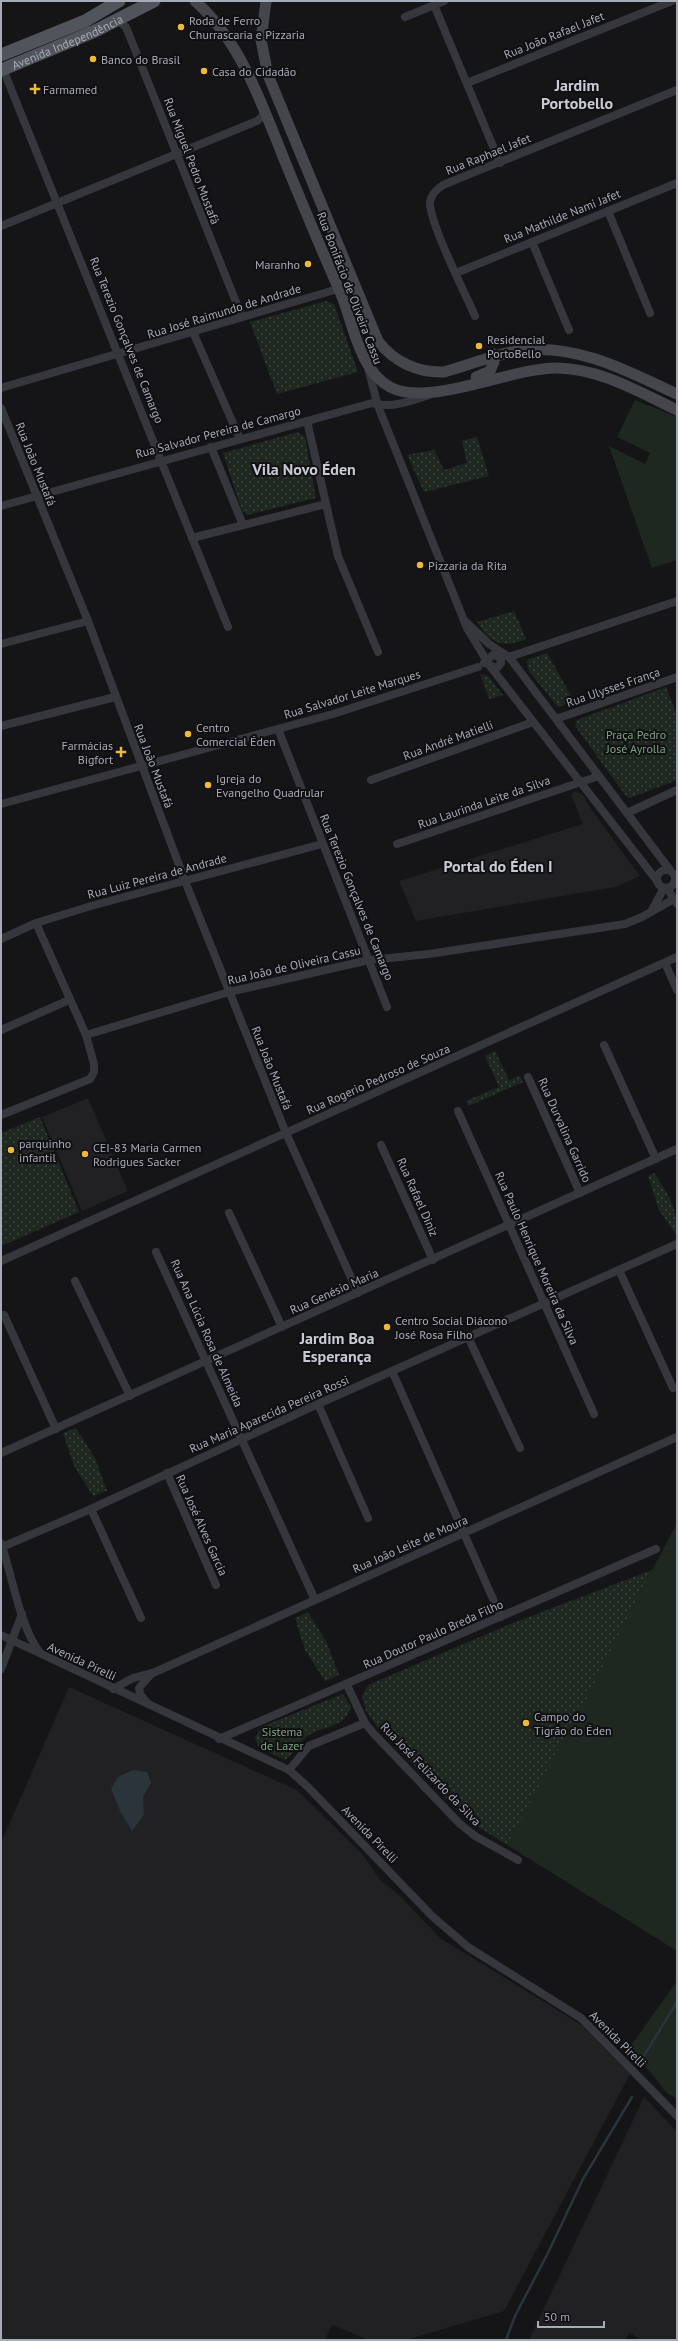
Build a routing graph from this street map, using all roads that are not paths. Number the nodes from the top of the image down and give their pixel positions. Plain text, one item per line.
1 (119, 1) edge
2 (154, 1) edge
3 (195, 1) edge
4 (266, 1) edge
5 (444, 1) edge
6 (672, 1) edge
7 (434, 5) junction
8 (404, 17) dead end
9 (114, 21) junction
10 (1, 55) edge
11 (2, 67) edge
12 (467, 83) junction
13 (677, 90) edge
14 (275, 92) junction
15 (265, 114) junction
16 (175, 154) junction
17 (500, 163) junction
18 (677, 183) edge
19 (58, 202) junction
20 (608, 211) junction
21 (1, 226) edge
22 (532, 242) junction
23 (456, 273) junction
24 (338, 289) junction
25 (650, 313) dead end
26 (474, 316) dead end
27 (242, 317) junction
28 (569, 330) dead end
29 (374, 331) junction
30 (193, 332) junction
31 (119, 355) junction
32 (495, 356) junction
33 (365, 359) junction
34 (465, 386) junction
35 (1, 388) edge
36 (443, 391) junction
37 (677, 394) edge
38 (378, 406) junction
39 (1, 408) edge
40 (677, 410) edge
41 (307, 421) junction
42 (240, 439) junction
43 (210, 447) junction
44 (161, 461) junction
45 (36, 496) junction
46 (326, 504) junction
47 (1, 506) edge
48 (243, 525) junction
49 (192, 538) junction
50 (677, 601) edge
51 (463, 620) junction
52 (88, 621) junction
53 (228, 627) dead end
54 (1, 644) edge
55 (378, 652) dead end
56 (509, 657) junction
57 (492, 663) junction
58 (677, 677) edge
59 (115, 698) junction
60 (556, 719) junction
61 (533, 722) junction
62 (1, 726) edge
63 (278, 729) junction
64 (142, 766) junction
65 (599, 776) junction
66 (371, 780) dead end
67 (579, 783) junction
68 (677, 790) edge
69 (1, 804) edge
70 (627, 813) junction
71 (322, 844) junction
72 (397, 844) dead end
73 (674, 873) edge
74 (185, 881) junction
75 (658, 882) junction
76 (666, 888) junction
77 (675, 901) edge
78 (652, 911) junction
79 (36, 923) junction
80 (1, 939) edge
81 (677, 958) edge
82 (369, 960) junction
83 (665, 963) junction
84 (677, 990) edge
85 (229, 992) junction
86 (69, 1000) junction
87 (387, 1007) dead end
88 (1, 1030) edge
89 (86, 1035) junction
90 (604, 1045) dead end
91 (528, 1077) dead end
92 (458, 1111) dead end
93 (1, 1115) edge
94 (286, 1133) junction
95 (381, 1145) dead end
96 (677, 1150) edge
97 (656, 1159) junction
98 (580, 1193) junction
99 (229, 1213) dead end
100 (509, 1225) junction
101 (677, 1244) edge
102 (156, 1252) dead end
103 (433, 1260) junction
104 (1, 1261) edge
105 (619, 1270) junction
106 (75, 1281) dead end
107 (358, 1293) junction
108 (544, 1303) junction
109 (4, 1315) dead end
110 (282, 1327) junction
111 (468, 1337) junction
112 (206, 1362) junction
113 (392, 1371) junction
114 (673, 1388) dead end
115 (130, 1396) junction
116 (318, 1404) junction
117 (594, 1414) dead end
118 (56, 1429) junction
119 (677, 1437) edge
120 (241, 1439) junction
121 (520, 1448) dead end
122 (1, 1453) edge
123 (167, 1473) junction
124 (91, 1509) junction
125 (368, 1518) dead end
126 (464, 1532) junction
127 (2, 1545) edge
128 (656, 1549) dead end
129 (216, 1585) dead end
130 (315, 1600) junction
131 (23, 1616) junction
132 (501, 1617) junction
133 (141, 1618) dead end
134 (1, 1635) edge
135 (15, 1642) junction
136 (40, 1654) junction
137 (1, 1669) edge
138 (153, 1673) junction
139 (347, 1685) junction
140 (113, 1689) junction
141 (149, 1706) junction
142 (365, 1723) junction
143 (219, 1739) junction
144 (289, 1770) junction
145 (518, 1860) dead end
146 (677, 2116) edge

1 - 10 main road, Avenida Independência
2 - 9 main road, Avenida Independência
3 - 15 main road, Rua Bonifácio de Oliveira Cassu
4 - 14 main road, Rua Bonifácio de Oliveira Cassu
5 - 7 street
6 - 12 street, Rua João Rafael Jafet
7 - 8 street
7 - 12 street
9 - 11 main road, Avenida Independência
9 - 16 street, Rua Miguel Pedro Mustafá
11 - 19 street, Rua Terezio Gonçalves de Camargo
12 - 17 street
13 - 17 street, Rua Raphael Jafet
14 - 15 main road
14 - 29 main road, Rua Bonifácio de Oliveira Cassu
15 - 16 street
15 - 24 main road, Rua Bonifácio de Oliveira Cassu
16 - 19 street
16 - 27 street, Rua Miguel Pedro Mustafá
17 - 23 street, Rua Raphael Jafet
18 - 20 street, Rua Mathilde Nami Jafet
19 - 21 street
19 - 31 street, Rua Terezio Gonçalves de Camargo
20 - 22 street, Rua Mathilde Nami Jafet
20 - 25 street
22 - 23 street, Rua Mathilde Nami Jafet
22 - 28 street
23 - 26 street, Rua Raphael Jafet
24 - 27 street, Rua José Raimundo de Andrade
24 - 29 main road
24 - 33 main road, Rua Bonifácio de Oliveira Cassu
27 - 30 street, Rua José Raimundo de Andrade
29 - 32 main road, Rua Bonifácio de Oliveira Cassu
30 - 31 street, Rua José Raimundo de Andrade
30 - 42 street
31 - 35 street, Rua José Raimundo de Andrade
31 - 44 street, Rua Terezio Gonçalves de Camargo
32 - 34 main road
32 - 37 main road, Rua Bonifácio de Oliveira Cassu
33 - 36 main road
33 - 38 street, Rua Bonifácio de Oliveira Cassu
34 - 36 main road
34 - 40 main road
36 - 38 street, Rua Salvador Pereira de Camargo
38 - 41 street, Rua Salvador Pereira de Camargo
38 - 51 street, Rua Bonifácio de Oliveira Cassu
39 - 45 street, Rua João Mustafá
41 - 42 street, Rua Salvador Pereira de Camargo
41 - 46 street
42 - 43 street, Rua Salvador Pereira de Camargo
43 - 44 street, Rua Salvador Pereira de Camargo
43 - 48 street
44 - 45 street, Rua Salvador Pereira de Camargo
44 - 49 street, Rua Terezio Gonçalves de Camargo
45 - 47 street, Rua Salvador Pereira de Camargo
45 - 52 street, Rua João Mustafá
46 - 48 street
46 - 55 street
48 - 49 street
49 - 53 street, Rua Terezio Gonçalves de Camargo
50 - 56 street, Rua Salvador Leite Marques
51 - 56 street, Rua Bonifácio de Oliveira Cassu
51 - 57 street, Rua Bonifácio de Oliveira Cassu
52 - 54 street
52 - 59 street, Rua João Mustafá
56 - 57 street, Rua Salvador Leite Marques
56 - 60 street, Rua Bonifácio de Oliveira Cassu
57 - 61 street, Rua Bonifácio de Oliveira Cassu
57 - 63 street, Rua Salvador Leite Marques
58 - 60 street, Rua Ulysses França
59 - 62 street
59 - 64 street, Rua João Mustafá
60 - 65 street, Rua Bonifácio de Oliveira Cassu
61 - 66 street, Rua André Matielli
61 - 67 street, Rua Bonifácio de Oliveira Cassu
63 - 64 street, Rua Salvador Leite Marques
63 - 71 street, Rua Terezio Gonçalves de Camargo
64 - 69 street, Rua Salvador Leite Marques
64 - 74 street, Rua João Mustafá
65 - 67 street
65 - 70 street, Rua Bonifácio de Oliveira Cassu
67 - 72 street, Rua Laurinda Leite da Silva
67 - 75 street, Rua Bonifácio de Oliveira Cassu
68 - 70 street
70 - 73 street, Rua Bonifácio de Oliveira Cassu
71 - 74 street, Rua Luiz Pereira de Andrade
71 - 82 street, Rua Terezio Gonçalves de Camargo
73 - 75 street
73 - 76 street
74 - 79 street, Rua Luiz Pereira de Andrade
74 - 85 street, Rua João Mustafá
75 - 76 street, Rua Bonifácio de Oliveira Cassu
76 - 77 street, Rua Bonifácio de Oliveira Cassu
76 - 78 street
77 - 78 street, Rua João de Oliveira Cassu
78 - 82 street, Rua João de Oliveira Cassu
79 - 80 street, Rua Luiz Pereira de Andrade
79 - 86 street
81 - 83 street, Rua Rogerio Pedroso de Souza
82 - 85 street, Rua João de Oliveira Cassu
82 - 87 street, Rua Terezio Gonçalves de Camargo
83 - 84 street
83 - 94 street, Rua Rogerio Pedroso de Souza
85 - 89 street, Rua João de Oliveira Cassu
85 - 94 street, Rua João Mustafá
86 - 88 street
86 - 89 street
89 - 93 street
90 - 97 street
91 - 98 street, Rua Durvalina Garrido
92 - 100 street, Rua Paulo Henrique Moreira da Silva
94 - 104 street, Rua Rogerio Pedroso de Souza
94 - 107 street, Rua João Mustafá
95 - 103 street, Rua Rafael Diniz
96 - 97 street, Rua Genésio Maria
97 - 98 street, Rua Genésio Maria
98 - 100 street, Rua Genésio Maria
99 - 110 street
100 - 103 street, Rua Genésio Maria
100 - 108 street, Rua Paulo Henrique Moreira da Silva
101 - 105 street, Rua Maria Aparecida Pereira Rossi
102 - 112 street, Rua Ana Lúcia Rosa de Almeida
103 - 107 street, Rua Genésio Maria
105 - 108 street, Rua Maria Aparecida Pereira Rossi
105 - 114 street
106 - 115 street
107 - 110 street, Rua Genésio Maria
108 - 111 street, Rua Maria Aparecida Pereira Rossi
108 - 117 street, Rua Paulo Henrique Moreira da Silva
109 - 118 street
110 - 112 street, Rua Genésio Maria
111 - 113 street, Rua Maria Aparecida Pereira Rossi
111 - 121 street
112 - 115 street, Rua Genésio Maria
112 - 120 street, Rua Ana Lúcia Rosa de Almeida
113 - 116 street, Rua Maria Aparecida Pereira Rossi
113 - 126 street
115 - 118 street, Rua Genésio Maria
116 - 120 street, Rua Maria Aparecida Pereira Rossi
116 - 125 street
118 - 122 street, Rua Genésio Maria
119 - 126 street, Rua João Leite de Moura
120 - 123 street, Rua Maria Aparecida Pereira Rossi
120 - 130 street, Rua Ana Lúcia Rosa de Almeida
123 - 124 street, Rua Maria Aparecida Pereira Rossi
123 - 129 street, Rua José Alves Garcia
124 - 127 street, Rua Maria Aparecida Pereira Rossi
124 - 133 street
126 - 130 street, Rua João Leite de Moura
126 - 132 street
127 - 131 street
128 - 132 street, Rua Doutor Paulo Breda Filho
130 - 138 street, Rua João Leite de Moura
131 - 135 street
131 - 136 street
132 - 139 street, Rua Doutor Paulo Breda Filho
134 - 135 street, Avenida Pirelli
135 - 136 street, Avenida Pirelli
135 - 137 street
136 - 140 street, Avenida Pirelli
138 - 140 street, Rua João Leite de Moura
138 - 141 street, Rua João Leite de Moura
139 - 142 street, Rua José Felizardo da Silva
139 - 143 street, Rua Doutor Paulo Breda Filho
140 - 141 street, Avenida Pirelli
141 - 143 street, Avenida Pirelli
142 - 144 street
142 - 145 street, Rua José Felizardo da Silva
143 - 144 street, Avenida Pirelli
144 - 146 street, Avenida Pirelli

